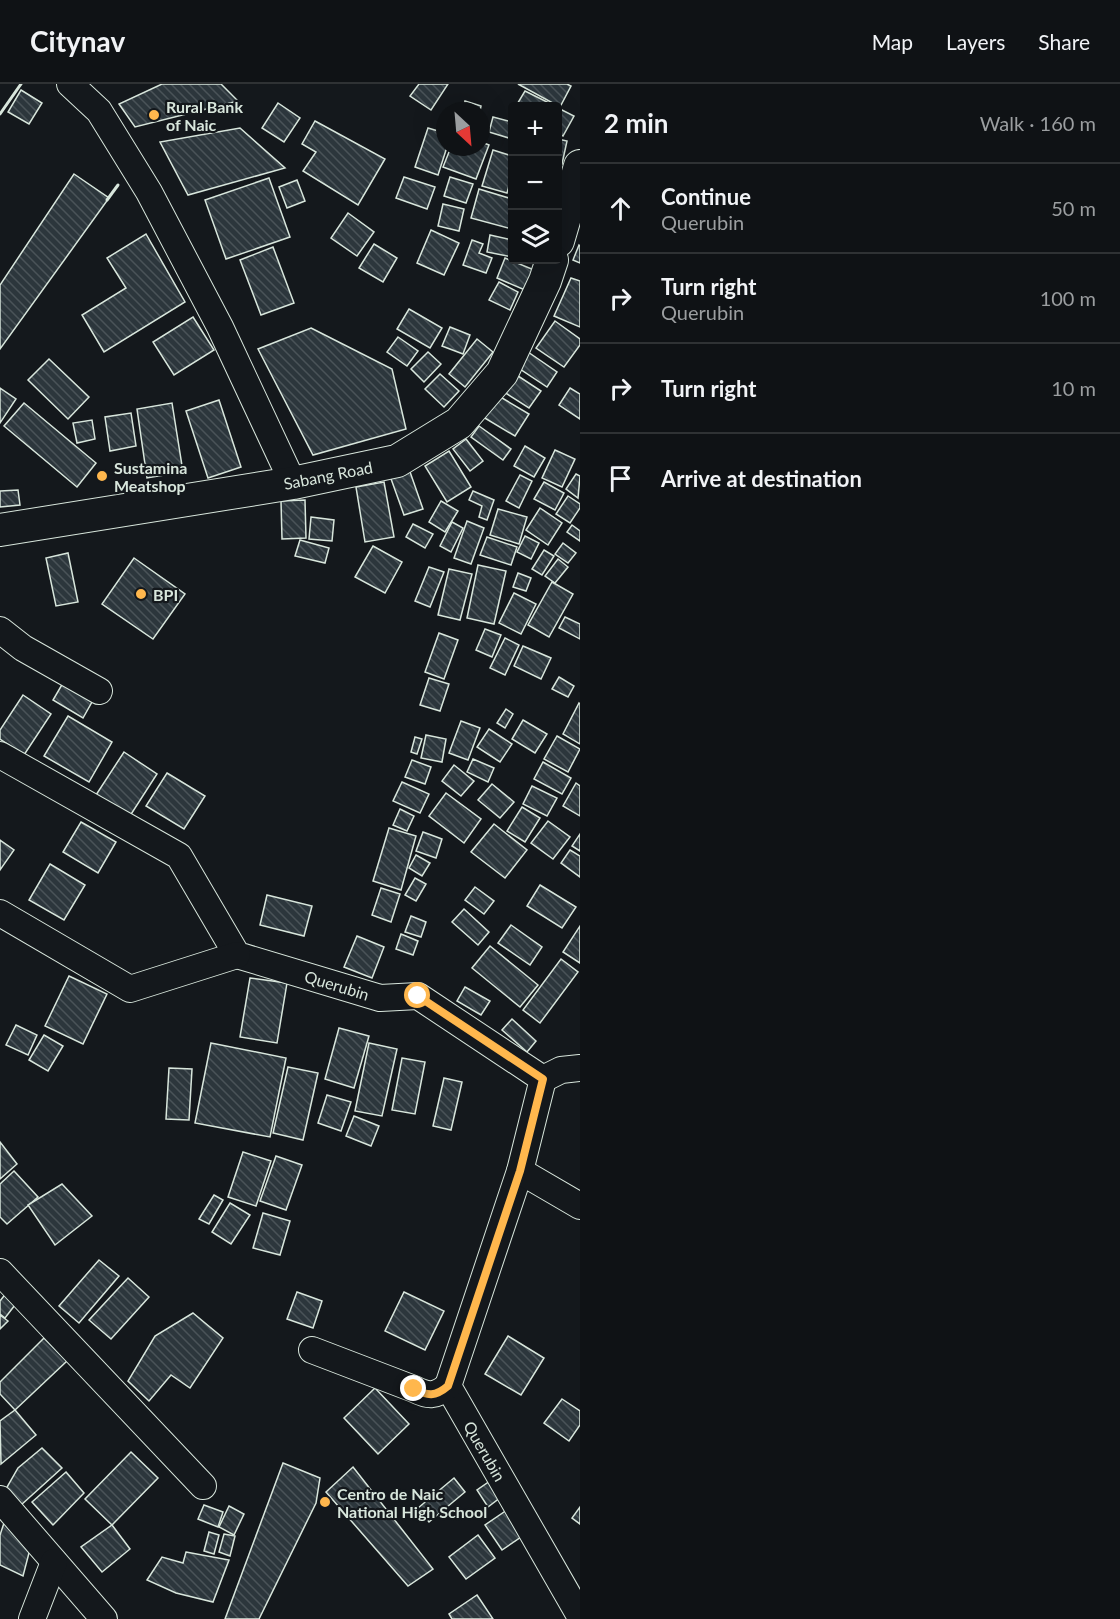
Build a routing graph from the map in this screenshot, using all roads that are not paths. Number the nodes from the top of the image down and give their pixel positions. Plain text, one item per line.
1 (70, 84) edge
2 (580, 166) edge
3 (562, 227) edge
4 (551, 264) edge
5 (293, 483) junction
6 (0, 530) edge
7 (0, 630) edge
8 (99, 691) dead end
9 (0, 755) edge
10 (0, 913) edge
11 (237, 955) junction
12 (580, 1068) edge
13 (543, 1079) junction
14 (520, 1171) junction
15 (580, 1206) edge
16 (0, 1272) edge
17 (312, 1350) dead end
18 (448, 1386) junction
19 (202, 1486) dead end
20 (0, 1498) edge
21 (54, 1562) junction
22 (580, 1616) edge
23 (32, 1619) edge
24 (104, 1619) edge

1 - 5 street
2 - 3 main road
4 - 5 main road, Sabang Road
5 - 6 main road, Sabang Road
7 - 8 street
9 - 11 street
10 - 11 street
11 - 13 street, Querubin
12 - 13 street
13 - 14 street
14 - 15 street
14 - 18 street
16 - 19 street
17 - 18 street
18 - 22 street, Querubin
20 - 21 street
21 - 23 street
21 - 24 street

